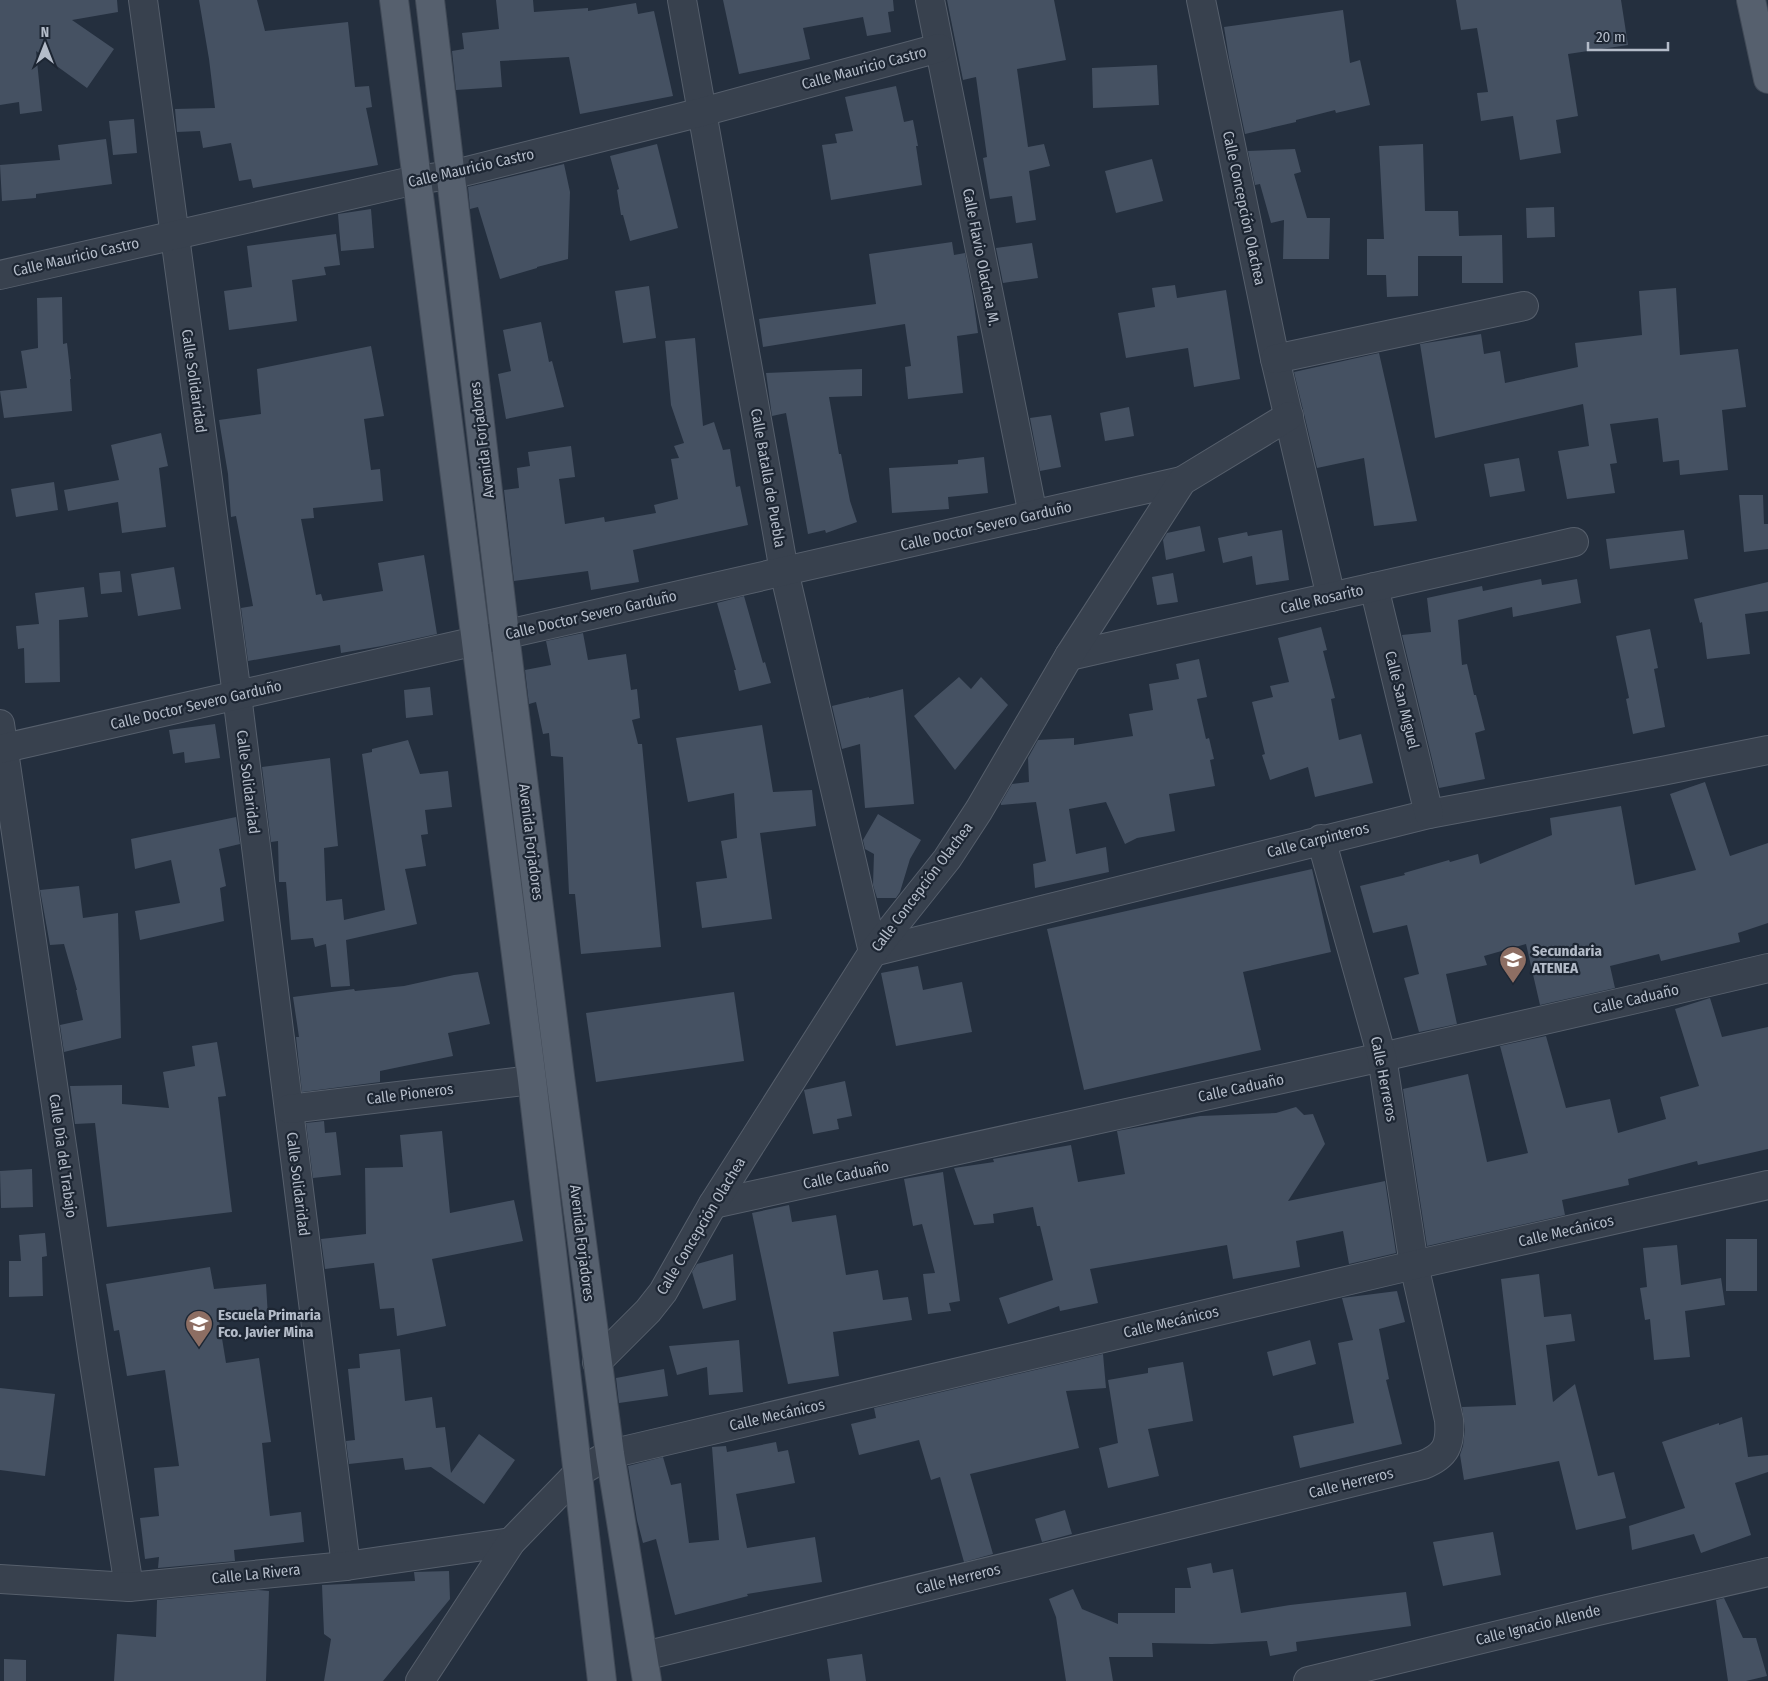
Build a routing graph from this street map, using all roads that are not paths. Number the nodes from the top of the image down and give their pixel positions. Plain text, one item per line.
1 (143, 0) edge
2 (394, 0) edge
3 (430, 0) edge
4 (682, 0) edge
5 (930, 0) edge
6 (1201, 0) edge
7 (1751, 0) edge
8 (939, 48) junction
9 (1768, 80) edge
10 (702, 112) junction
11 (451, 175) junction
12 (416, 180) junction
13 (173, 235) junction
14 (0, 275) edge
15 (1524, 306) dead end
16 (1275, 358) junction
17 (1289, 416) junction
18 (1182, 481) junction
19 (1033, 515) junction
20 (1574, 542) dead end
21 (784, 571) junction
22 (1374, 587) junction
23 (1331, 597) junction
24 (505, 635) junction
25 (476, 641) junction
26 (1070, 656) junction
27 (237, 695) junction
28 (1, 741) edge
29 (1768, 750) edge
30 (1429, 814) junction
31 (1322, 839) junction
32 (873, 952) junction
33 (1768, 968) edge
34 (1382, 1057) junction
35 (532, 1080) junction
36 (288, 1108) junction
37 (1768, 1185) edge
38 (713, 1204) junction
39 (1414, 1265) junction
40 (597, 1362) junction
41 (610, 1454) junction
42 (579, 1472) junction
43 (511, 1542) junction
44 (346, 1566) junction
45 (1768, 1572) edge
46 (0, 1579) edge
47 (130, 1587) junction
48 (646, 1668) edge
49 (1395, 1671) edge
50 (420, 1681) edge
51 (602, 1681) edge
52 (1308, 1681) edge

1 - 13 street, Calle Solidaridad
2 - 12 main road, Avenida Forjadores
3 - 11 main road, Avenida Forjadores
4 - 10 street, Calle Batalla de Puebla
5 - 8 street, Calle Flavio Olachea M.
6 - 16 street, Calle Concepción Olachea
7 - 9 main road
8 - 10 street, Calle Mauricio Castro
8 - 19 street, Calle Flavio Olachea M.
10 - 11 street, Calle Mauricio Castro
10 - 21 street, Calle Batalla de Puebla
11 - 12 street, Calle Mauricio Castro
11 - 24 main road, Avenida Forjadores
12 - 13 street, Calle Mauricio Castro
12 - 25 main road, Avenida Forjadores
13 - 14 street, Calle Mauricio Castro
13 - 27 street, Calle Solidaridad
15 - 16 street
16 - 17 street, Calle Concepción Olachea
17 - 18 street, Calle Concepción Olachea
17 - 23 street, Calle Concepción Olachea
18 - 19 street, Calle Doctor Severo Garduño
18 - 26 street, Calle Concepción Olachea
19 - 21 street, Calle Doctor Severo Garduño
20 - 22 street, Calle Rosarito
21 - 24 street, Calle Doctor Severo Garduño
21 - 32 street, Calle Batalla de Puebla
22 - 23 street, Calle Rosarito
22 - 30 street, Calle San Miguel
23 - 26 street, Calle Rosarito
24 - 25 street, Calle Doctor Severo Garduño
24 - 40 main road, Avenida Forjadores
25 - 27 street, Calle Doctor Severo Garduño
25 - 35 main road, Avenida Forjadores
26 - 32 street, Calle Concepción Olachea
27 - 28 street, Calle Doctor Severo Garduño
27 - 36 street, Calle Solidaridad
28 - 47 street, Calle Día del Trabajo
29 - 30 street, Calle Carpinteros
30 - 31 street, Calle Carpinteros
31 - 32 street, Calle Carpinteros
31 - 34 street, Calle Herreros
32 - 38 street, Calle Concepción Olachea
33 - 34 street, Calle Caduaño
34 - 38 street, Calle Caduaño
34 - 39 street, Calle Herreros
35 - 36 street, Calle Pioneros
35 - 42 main road, Avenida Forjadores
36 - 44 street, Calle Solidaridad
37 - 39 street, Calle Mecánicos
38 - 40 street, Calle Concepción Olachea
39 - 41 street, Calle Mecánicos
39 - 48 street, Calle Herreros
40 - 41 main road, Avenida Forjadores
41 - 42 street, Calle Mecánicos
41 - 48 main road, Avenida Forjadores
42 - 43 street
42 - 51 main road, Avenida Forjadores
43 - 44 street, Calle La Rivera
43 - 50 street
44 - 47 street, Calle La Rivera
45 - 49 street, Calle Ignacio Allende
46 - 47 street, Calle La Rivera
49 - 52 street, Calle Ignacio Allende

